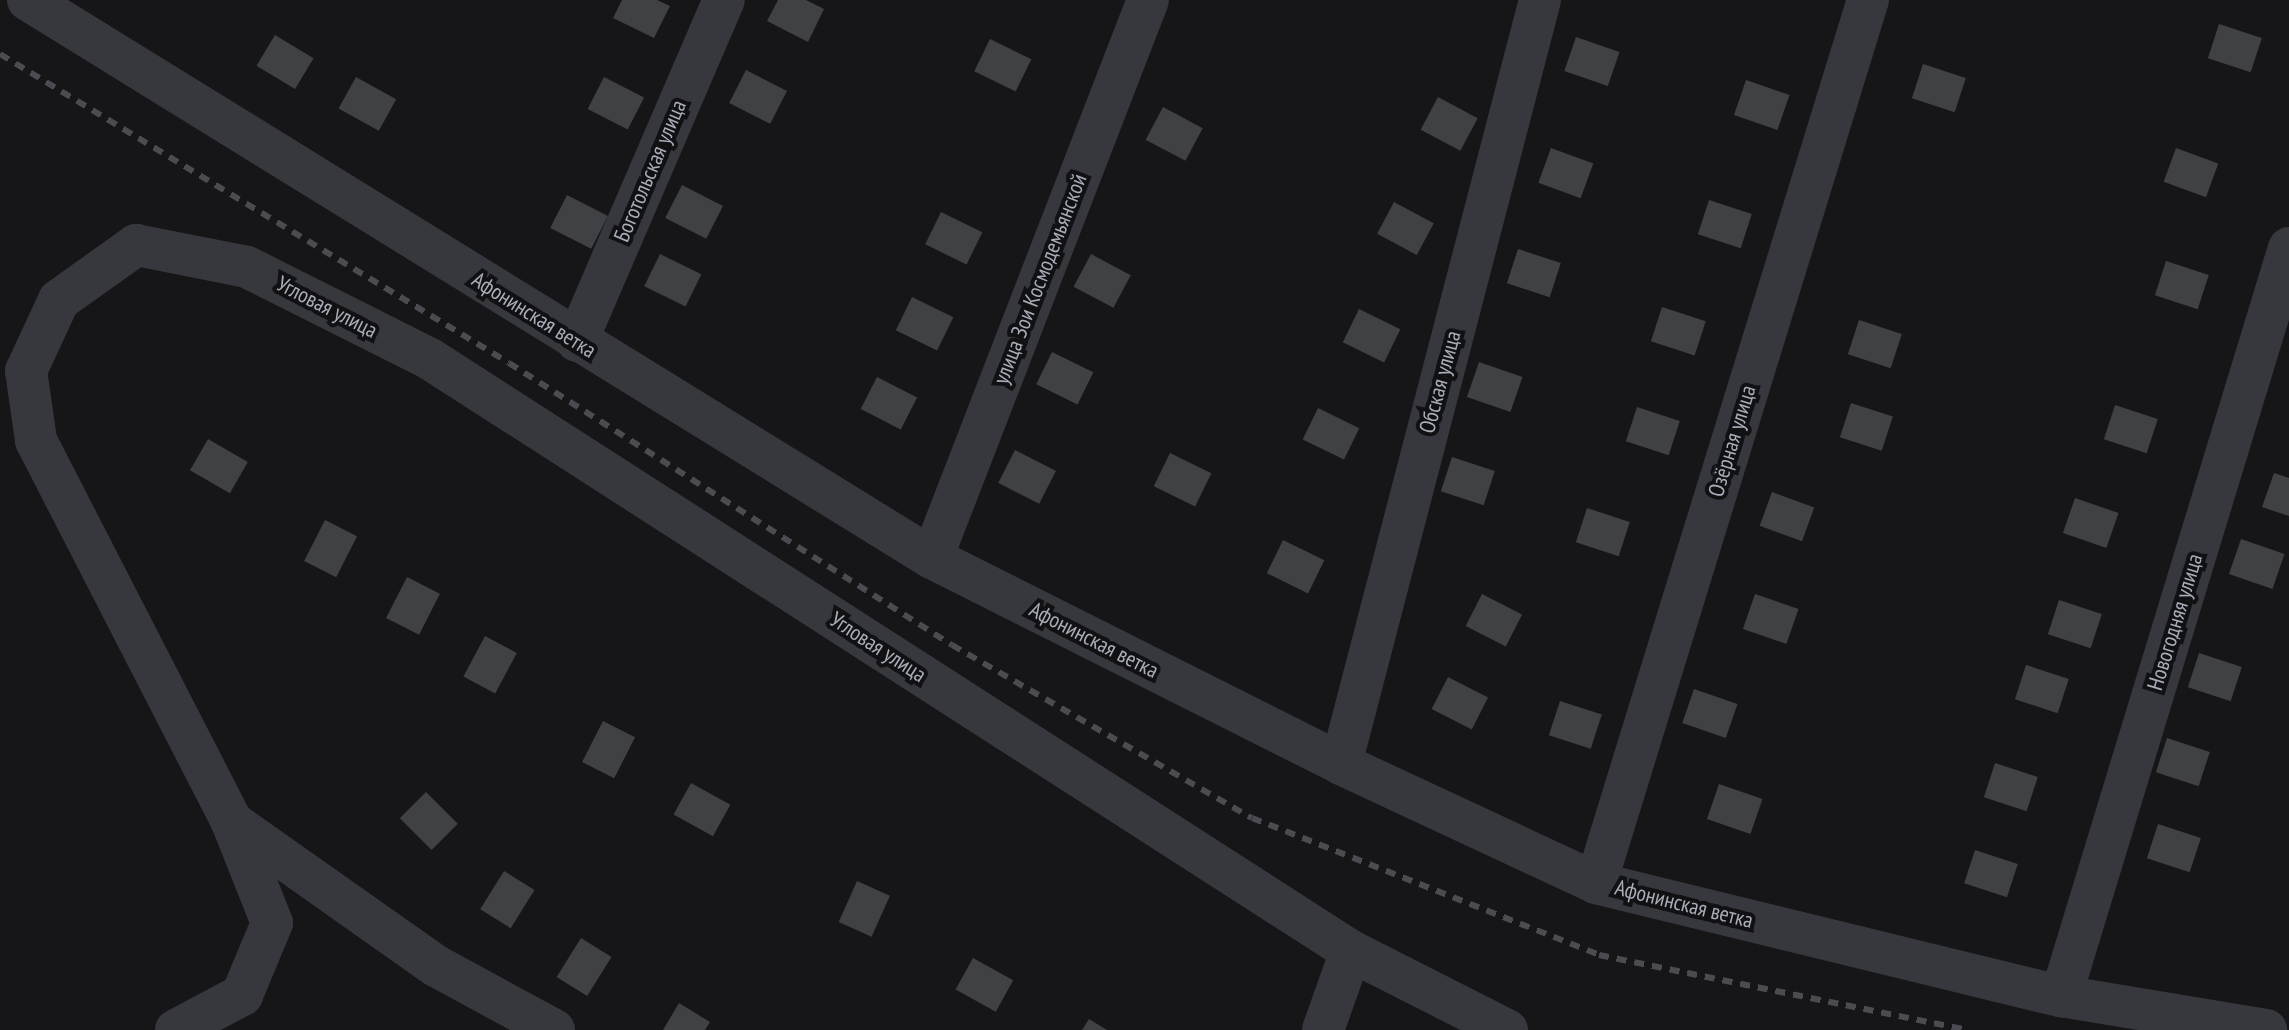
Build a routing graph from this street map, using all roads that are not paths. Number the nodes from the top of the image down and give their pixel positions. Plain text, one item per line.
1 (28, 0) edge
2 (724, 0) edge
3 (1148, 0) edge
4 (1540, 0) edge
5 (1868, 0) edge
6 (2289, 248) edge
7 (577, 341) junction
8 (932, 558) junction
9 (1341, 764) junction
10 (232, 822) junction
11 (1596, 883) junction
12 (1351, 951) junction
13 (2061, 996) junction
14 (176, 1030) edge
15 (554, 1030) edge
16 (1323, 1030) edge
17 (1507, 1030) edge
18 (2266, 1030) edge

1 - 7 street, Афонинская ветка
2 - 7 street, Боготольская улица
3 - 8 street, улица Зои Космодемьянской
4 - 9 street, Обская улица
5 - 11 street, Озёрная улица
6 - 13 street, Новогодняя улица
7 - 8 street, Афонинская ветка
8 - 9 street, Афонинская ветка
9 - 11 street, Афонинская ветка
10 - 12 street, Угловая улица
10 - 14 street, Угловая улица
10 - 15 street
11 - 13 street, Афонинская ветка
12 - 16 street
12 - 17 street, Угловая улица
13 - 18 street, Афонинская ветка

